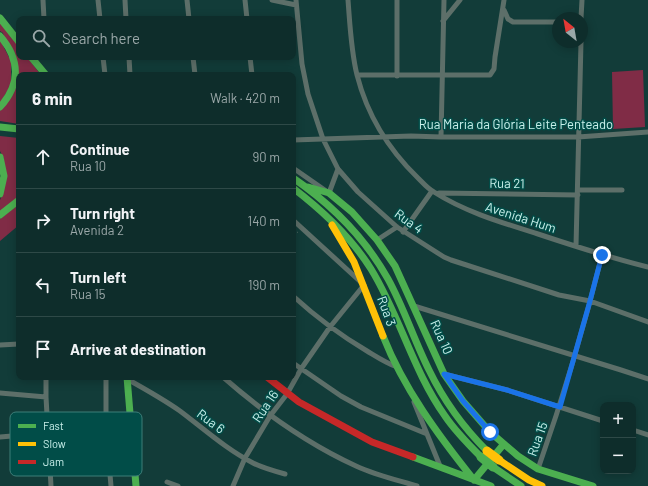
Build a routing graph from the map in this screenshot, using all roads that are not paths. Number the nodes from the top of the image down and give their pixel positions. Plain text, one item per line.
1 (43, 0) edge
2 (98, 0) edge
3 (125, 0) edge
4 (187, 0) edge
5 (245, 0) edge
6 (272, 0) edge
7 (348, 0) edge
8 (397, 0) edge
9 (444, 0) edge
10 (460, 0) edge
11 (504, 0) edge
12 (582, 0) edge
13 (296, 2) edge
14 (504, 10) junction
15 (581, 12) edge
16 (44, 16) edge
17 (100, 16) edge
18 (126, 16) edge
19 (189, 16) edge
20 (247, 16) edge
21 (0, 18) edge
22 (443, 21) junction
23 (552, 22) edge
24 (0, 36) edge
25 (16, 38) edge
26 (581, 48) edge
27 (34, 60) edge
28 (103, 60) edge
29 (129, 60) edge
30 (193, 60) edge
31 (250, 60) edge
32 (44, 72) edge
33 (104, 72) edge
34 (130, 72) edge
35 (195, 72) edge
36 (252, 72) edge
37 (357, 75) junction
38 (397, 76) junction
39 (442, 76) junction
40 (0, 107) edge
41 (0, 127) edge
42 (16, 129) edge
43 (648, 132) edge
44 (383, 136) junction
45 (441, 137) junction
46 (578, 137) junction
47 (323, 139) junction
48 (296, 140) edge
49 (0, 157) edge
50 (338, 169) junction
51 (296, 170) edge
52 (296, 180) edge
53 (304, 186) junction
54 (296, 190) edge
55 (622, 190) dead end
56 (434, 192) junction
57 (330, 193) junction
58 (578, 193) junction
59 (0, 194) edge
60 (16, 202) edge
61 (0, 215) edge
62 (327, 216) junction
63 (296, 223) edge
64 (396, 227) junction
65 (403, 232) junction
66 (377, 240) junction
67 (576, 246) junction
68 (602, 255) junction
69 (648, 267) edge
70 (364, 285) junction
71 (296, 299) edge
72 (590, 301) junction
73 (414, 306) junction
74 (648, 322) edge
75 (330, 327) junction
76 (16, 344) edge
77 (0, 345) edge
78 (575, 356) junction
79 (296, 366) edge
80 (397, 367) junction
81 (300, 369) junction
82 (444, 374) junction
83 (296, 377) edge
84 (648, 379) edge
85 (46, 380) edge
86 (106, 380) edge
87 (127, 380) edge
88 (131, 380) edge
89 (227, 380) edge
90 (271, 380) edge
91 (294, 380) edge
92 (409, 389) junction
93 (0, 393) edge
94 (287, 394) junction
95 (46, 397) junction
96 (560, 407) junction
97 (47, 412) edge
98 (106, 412) edge
99 (130, 412) edge
100 (270, 416) junction
101 (600, 420) edge
102 (636, 431) edge
103 (427, 434) junction
104 (648, 435) edge
105 (10, 436) edge
106 (0, 437) edge
107 (503, 445) junction
108 (484, 454) junction
109 (245, 458) junction
110 (496, 463) junction
111 (440, 466) junction
112 (538, 469) junction
113 (285, 474) dead end
114 (50, 476) edge
115 (110, 476) edge
116 (135, 476) edge
117 (167, 482) dead end
118 (474, 483) edge
119 (51, 486) edge
120 (111, 486) edge
121 (136, 486) edge
122 (178, 486) edge
123 (233, 486) edge
124 (417, 486) edge
125 (491, 486) edge
126 (521, 486) edge
127 (542, 486) edge
128 (593, 486) edge

1 - 16 street
2 - 17 street
3 - 18 street
4 - 19 street
5 - 20 street
6 - 13 street
7 - 37 street, Avenida Hum
8 - 38 street
9 - 22 street
10 - 22 street
11 - 14 street
12 - 15 street
13 - 47 street, Rua 4
14 - 23 street
14 - 39 street
21 - 25 main road
22 - 39 street
24 - 40 main road
26 - 46 street
27 - 32 main road
28 - 33 street
29 - 34 street
30 - 35 street
31 - 36 street
37 - 38 street
37 - 44 street, Avenida Hum
38 - 39 street
39 - 45 street
41 - 42 main road
43 - 46 street, Rua Maria da Glória Leite Penteado
44 - 45 street, Rua Maria da Glória Leite Penteado
44 - 47 street, Rua Maria da Glória Leite Penteado
44 - 56 street, Avenida Hum
45 - 46 street, Rua Maria da Glória Leite Penteado
46 - 58 street
47 - 48 street, Rua Maria da Glória Leite Penteado
47 - 50 street, Rua 4
49 - 59 main road
50 - 57 street
50 - 64 street, Rua 4
51 - 57 street, Rua 10
52 - 53 main road
53 - 57 main road
53 - 108 main road
54 - 62 main road
55 - 58 street, Rua 21
56 - 58 street, Rua 21
56 - 65 street
56 - 67 street, Avenida Hum
57 - 66 main road, Rua 10
58 - 67 street
60 - 61 main road
62 - 70 main road
62 - 108 main road
63 - 70 street, Rua 3
64 - 65 street, Rua 4
64 - 66 street
65 - 72 street, Rua 4
66 - 73 main road, Rua 10
67 - 68 street, Avenida Hum
68 - 69 street, Avenida Hum
68 - 72 street, Rua 15
70 - 75 street, Rua 16
70 - 80 main road, Rua 3
71 - 75 street
72 - 74 street, Rua 4
72 - 78 street, Rua 15
73 - 78 street, Rua 3
73 - 82 main road, Rua 10
75 - 80 street
75 - 81 street, Rua 16
76 - 77 street
78 - 84 street, Rua 3
78 - 96 street, Rua 15
79 - 81 street
80 - 92 main road, Rua 3
81 - 83 street, Rua 16
81 - 103 street
82 - 96 street
82 - 107 main road, Rua 10
85 - 95 street
86 - 98 street
87 - 99 main road
88 - 109 street, Rua 6
89 - 100 street
90 - 94 main road
91 - 94 street, Rua 16
92 - 103 street, Rua 3
92 - 118 main road
93 - 95 street
94 - 100 street, Rua 16
94 - 111 main road
95 - 97 street
96 - 101 street
96 - 112 street, Rua 15
100 - 109 street, Rua 16
100 - 124 street
102 - 104 street
103 - 111 street, Rua 3
105 - 106 street
107 - 112 main road, Rua 10
107 - 118 main road
108 - 110 main road, bridge
109 - 113 street, Rua 6
109 - 123 street, Rua 16
110 - 126 main road
110 - 127 main road
111 - 118 main road
112 - 128 main road, Rua 10
114 - 119 street
115 - 120 street
116 - 121 main road
117 - 122 street
118 - 125 main road

